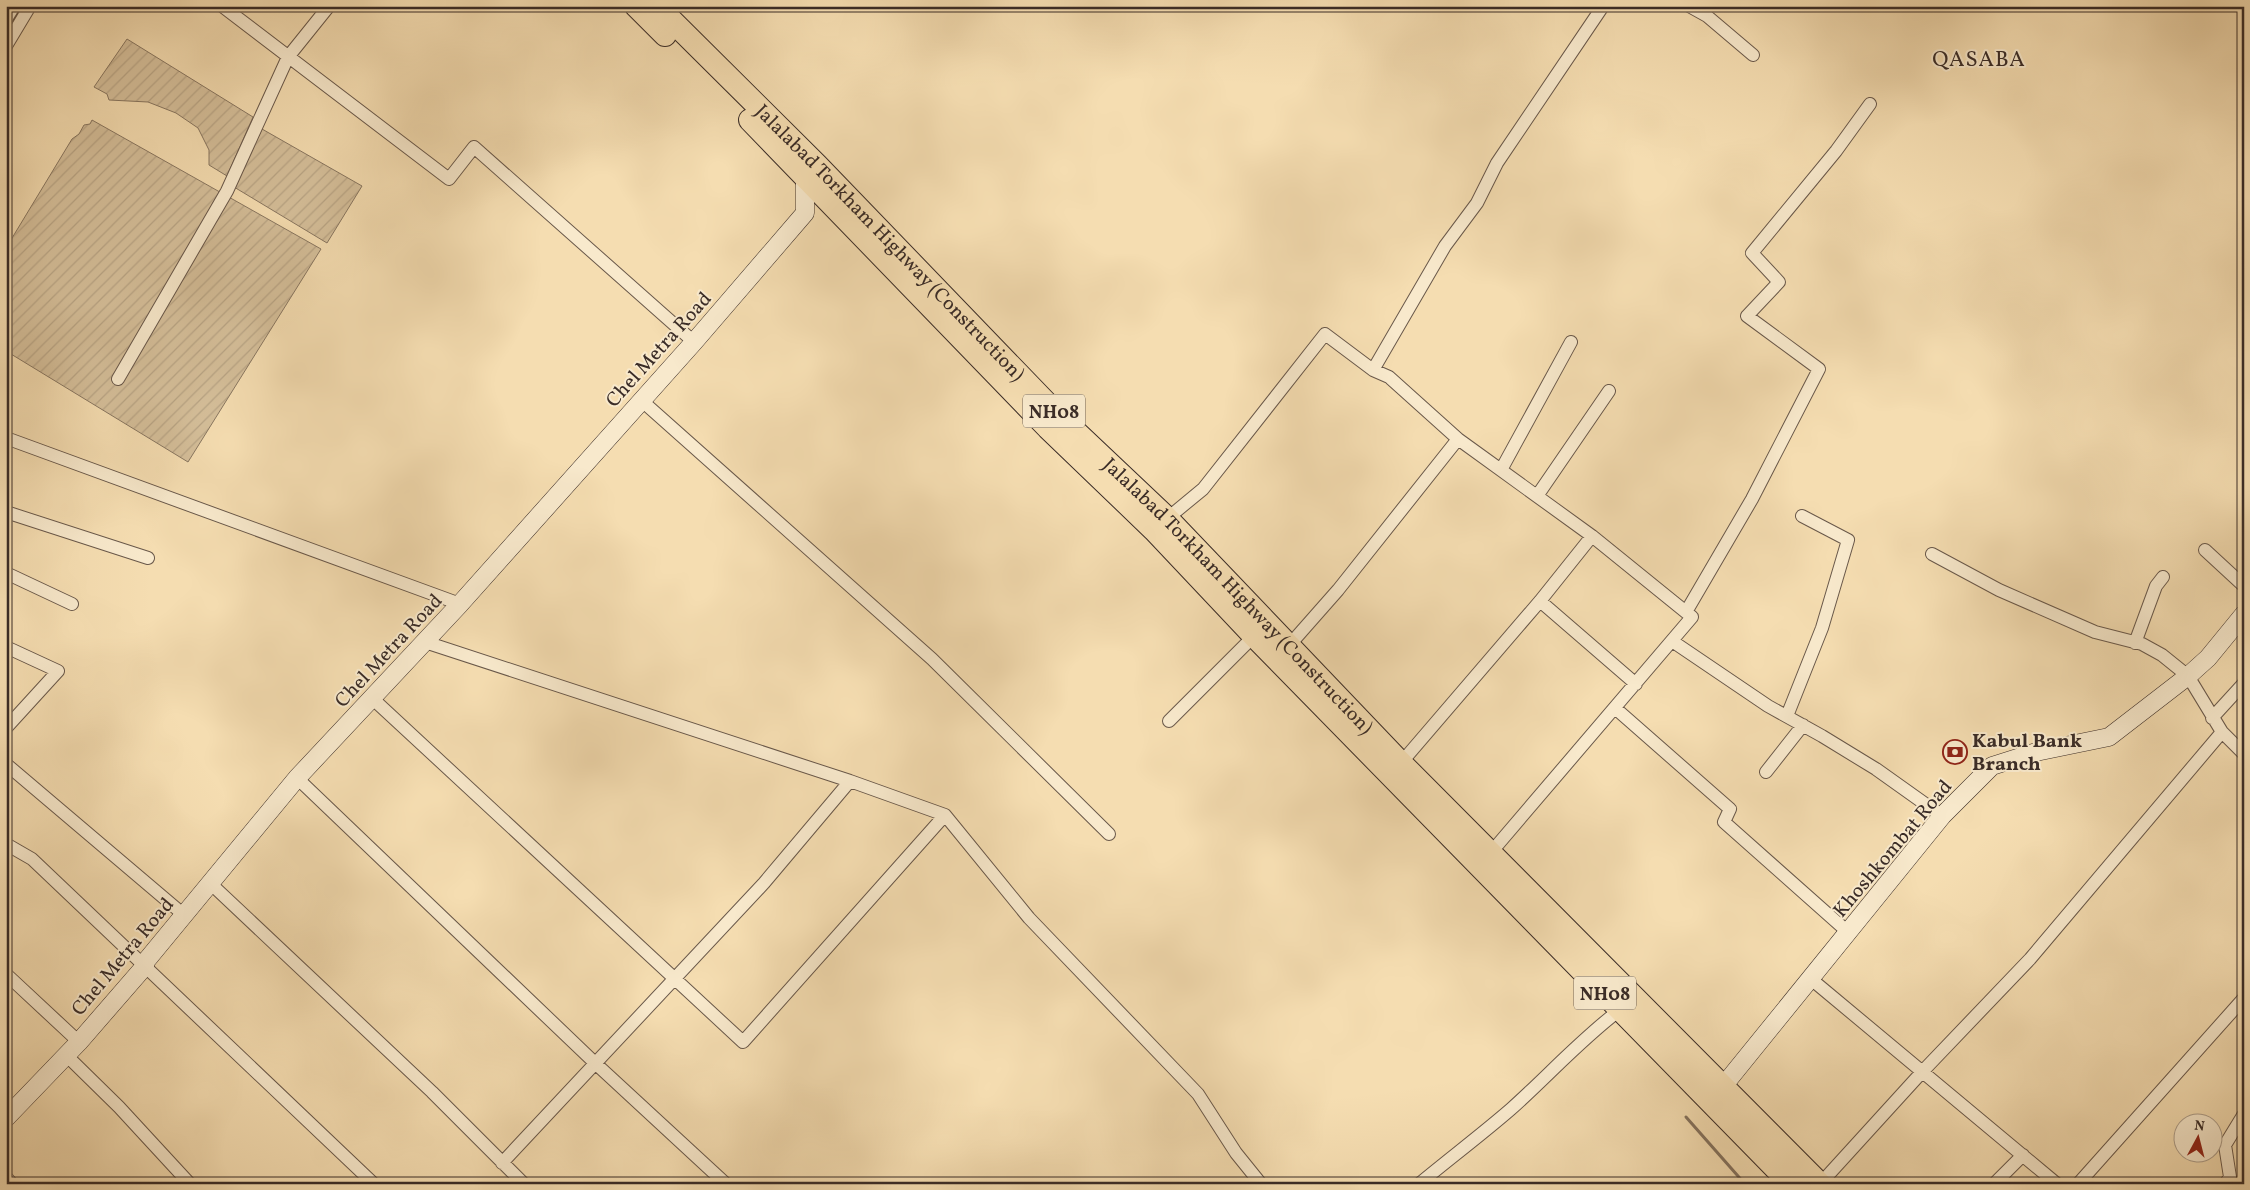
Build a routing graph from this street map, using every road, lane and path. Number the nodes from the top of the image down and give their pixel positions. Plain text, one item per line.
1 (30, 6) edge
2 (222, 6) edge
3 (329, 6) edge
4 (636, 6) edge
5 (657, 6) edge
6 (1603, 6) edge
7 (1688, 6) edge
8 (1710, 11) edge
9 (6, 46) edge
10 (1753, 55) dead end
11 (288, 57) junction
12 (1870, 104) dead end
13 (805, 176) junction
14 (838, 212) junction
15 (805, 213) junction
16 (694, 342) junction
17 (1571, 342) dead end
18 (1373, 370) junction
19 (118, 379) dead end
20 (1608, 391) dead end
21 (641, 400) junction
22 (6, 438) edge
23 (1458, 439) junction
24 (1502, 470) junction
25 (1537, 496) junction
26 (6, 512) edge
27 (1802, 516) dead end
28 (1160, 524) junction
29 (1592, 536) junction
30 (2205, 550) dead end
31 (1932, 554) dead end
32 (148, 558) dead end
33 (6, 573) edge
34 (2163, 577) dead end
35 (2244, 586) edge
36 (1540, 601) junction
37 (72, 604) dead end
38 (460, 604) junction
39 (1686, 612) junction
40 (2244, 614) edge
41 (1254, 636) junction
42 (1672, 641) junction
43 (425, 642) junction
44 (2135, 643) junction
45 (6, 647) edge
46 (1281, 651) junction
47 (2188, 676) junction
48 (2244, 683) edge
49 (1636, 684) junction
50 (373, 699) junction
51 (1614, 708) junction
52 (1787, 716) junction
53 (2212, 718) junction
54 (1170, 721) dead end
55 (1803, 725) junction
56 (6, 728) edge
57 (2222, 732) junction
58 (2244, 754) edge
59 (6, 764) edge
60 (1393, 767) junction
61 (1766, 772) dead end
62 (297, 778) junction
63 (850, 781) junction
64 (1417, 803) junction
65 (1452, 815) junction
66 (945, 816) junction
67 (1942, 816) junction
68 (1109, 834) dead end
69 (6, 844) edge
70 (1486, 859) junction
71 (210, 883) junction
72 (184, 915) junction
73 (1849, 933) junction
74 (145, 966) junction
75 (6, 974) edge
76 (676, 978) junction
77 (1811, 979) junction
78 (2244, 998) edge
79 (1621, 1010) junction
80 (79, 1042) junction
81 (66, 1055) junction
82 (595, 1063) junction
83 (1922, 1072) junction
84 (1717, 1093) junction
85 (2244, 1114) edge
86 (6, 1118) edge
87 (2023, 1155) junction
88 (502, 1163) junction
89 (6, 1177) edge
90 (2231, 1182) edge
91 (12, 1184) edge
92 (190, 1184) edge
93 (374, 1184) edge
94 (524, 1184) edge
95 (726, 1184) edge
96 (1261, 1184) edge
97 (1419, 1184) edge
98 (1791, 1184) edge
99 (1820, 1184) edge
100 (1994, 1184) edge
101 (2057, 1184) edge
102 (2078, 1184) edge

1 - 9 street
2 - 11 street
3 - 11 street
4 - 13 highway, NH08
5 - 28 highway, Jalalabad Torkham Highway (Construction) / NH08
6 - 18 street
7 - 8 street
8 - 10 street
11 - 16 street
11 - 19 street
12 - 39 street
13 - 14 highway, NH08
13 - 15 street
14 - 15 street
14 - 28 highway, NH08
15 - 16 street, Chel Metra Road
16 - 21 street, Chel Metra Road
17 - 24 street
18 - 23 street
18 - 28 street
20 - 25 street
21 - 38 street, Chel Metra Road
21 - 68 street
22 - 38 street
23 - 24 street
23 - 46 street
24 - 25 street
25 - 29 street
26 - 32 street
27 - 52 street
28 - 41 highway, NH08
28 - 46 highway, Jalalabad Torkham Highway (Construction) / NH08
29 - 36 street
29 - 39 street
30 - 35 street
31 - 44 street
33 - 37 street
34 - 44 street
36 - 49 street
36 - 60 street
38 - 43 street, Chel Metra Road
39 - 42 street
40 - 47 street, Khoshkombat Road
41 - 46 highway, NH08
41 - 54 street
42 - 49 street
42 - 52 street
43 - 50 street, Chel Metra Road
43 - 63 street
44 - 47 street
45 - 56 street
46 - 60 highway, Jalalabad Torkham Highway (Construction) / NH08
47 - 53 street
47 - 67 street, Khoshkombat Road
48 - 53 street
49 - 51 street
50 - 62 street, Chel Metra Road
50 - 76 street
51 - 70 street
51 - 73 street
52 - 55 street
53 - 57 street
55 - 61 street
55 - 67 street
57 - 58 street
57 - 83 street
59 - 72 street
60 - 64 highway, NH08
60 - 65 highway, Jalalabad Torkham Highway (Construction) / NH08
62 - 71 street, Chel Metra Road
62 - 82 street
63 - 66 street
63 - 76 street
64 - 65 highway, NH08
64 - 70 highway, NH08
65 - 70 highway, Jalalabad Torkham Highway (Construction) / NH08
66 - 76 street
66 - 96 street
67 - 73 street, Khoshkombat Road
69 - 74 street
70 - 79 highway, NH08
70 - 84 highway, Jalalabad Torkham Highway (Construction) / NH08
71 - 72 street, Chel Metra Road
71 - 88 street
72 - 74 street, Chel Metra Road
73 - 77 street, Khoshkombat Road
74 - 80 street, Chel Metra Road
74 - 93 street
75 - 80 street
76 - 82 street
77 - 83 street
77 - 84 street, Khoshkombat Road
78 - 102 street
79 - 84 highway, NH08
79 - 97 street
80 - 81 street, Chel Metra Road
81 - 86 street, Chel Metra Road
81 - 92 street
82 - 88 street
82 - 95 street
83 - 87 street
83 - 99 street
84 - 98 highway, NH08
84 - 99 highway, Jalalabad Torkham Highway (Construction) / NH08
85 - 90 street
87 - 100 street
87 - 101 street
88 - 94 street
89 - 91 street

